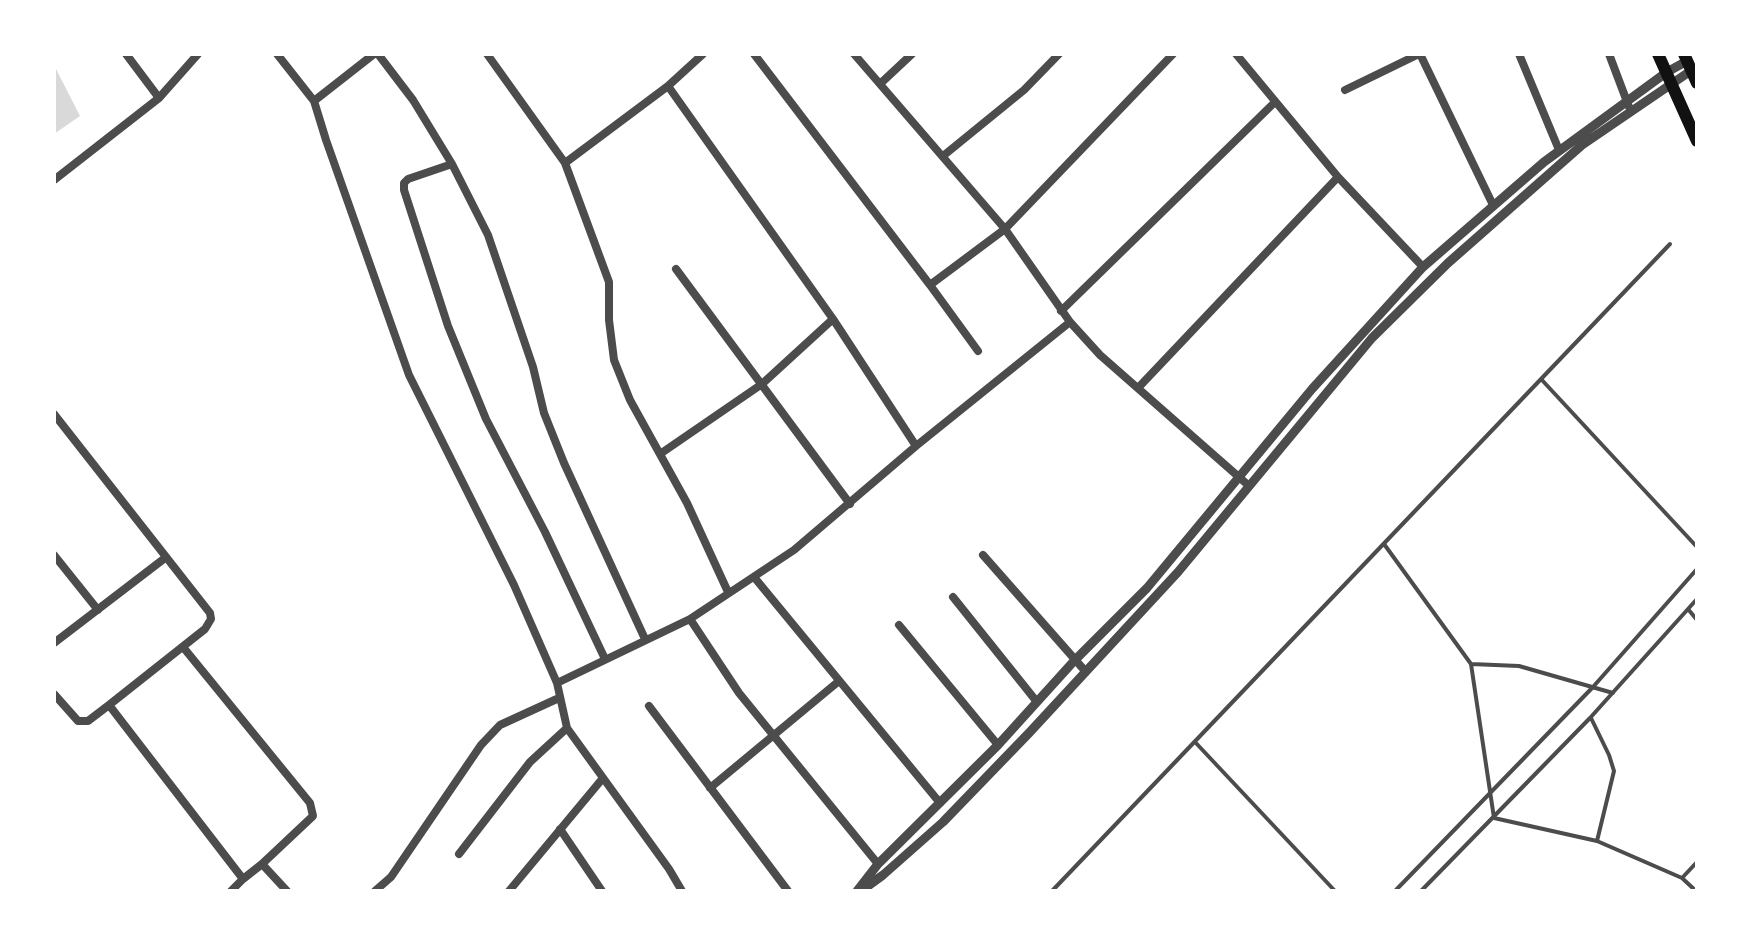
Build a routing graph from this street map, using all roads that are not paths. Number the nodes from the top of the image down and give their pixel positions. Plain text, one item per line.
1 (126, 54) edge
2 (198, 54) edge
3 (277, 54) edge
4 (376, 54) edge
5 (487, 54) edge
6 (703, 54) edge
7 (754, 54) edge
8 (854, 54) edge
9 (912, 54) edge
10 (1059, 54) edge
11 (1173, 54) edge
12 (1236, 54) edge
13 (1419, 54) edge
14 (1519, 54) edge
15 (1609, 54) edge
16 (1658, 54) edge
17 (1690, 67) edge
18 (1669, 77) junction
19 (881, 83) junction
20 (668, 86) junction
21 (1345, 90) dead end
22 (159, 98) junction
23 (314, 101) junction
24 (1627, 101) junction
25 (1275, 102) junction
26 (1631, 111) junction
27 (1697, 141) edge
28 (1559, 150) junction
29 (943, 156) junction
30 (565, 163) junction
31 (452, 164) junction
32 (1338, 177) junction
33 (54, 180) edge
34 (1493, 205) junction
35 (1005, 229) junction
36 (1670, 244) dead end
37 (1423, 267) junction
38 (676, 269) dead end
39 (930, 285) junction
40 (1061, 311) junction
41 (833, 319) junction
42 (1070, 322) junction
43 (978, 351) dead end
44 (1540, 379) junction
45 (762, 384) junction
46 (1138, 388) junction
47 (54, 414) edge
48 (916, 446) junction
49 (660, 454) junction
50 (1238, 477) junction
51 (1248, 485) junction
52 (850, 504) junction
53 (1384, 544) junction
54 (1697, 547) edge
55 (54, 555) edge
56 (983, 555) dead end
57 (165, 558) junction
58 (1697, 569) edge
59 (754, 577) junction
60 (728, 592) junction
61 (953, 597) dead end
62 (1697, 599) edge
63 (1688, 609) junction
64 (98, 610) junction
65 (690, 619) junction
66 (1697, 620) edge
67 (899, 625) dead end
68 (645, 639) junction
69 (54, 643) edge
70 (183, 647) junction
71 (605, 659) junction
72 (1074, 661) junction
73 (1471, 664) junction
74 (1086, 672) junction
75 (839, 681) junction
76 (557, 683) junction
77 (1593, 687) junction
78 (1613, 693) junction
79 (54, 694) edge
80 (559, 698) junction
81 (1037, 702) junction
82 (109, 705) junction
83 (649, 706) dead end
84 (1590, 718) junction
85 (567, 728) junction
86 (774, 735) junction
87 (1195, 742) junction
88 (998, 745) junction
89 (603, 778) junction
90 (710, 788) junction
91 (1490, 792) junction
92 (940, 803) junction
93 (1494, 818) junction
94 (560, 829) junction
95 (1597, 841) junction
96 (459, 854) dead end
97 (1697, 862) edge
98 (262, 864) junction
99 (878, 864) junction
100 (1682, 878) junction
101 (243, 879) junction
102 (231, 891) edge
103 (287, 891) edge
104 (375, 891) edge
105 (509, 891) edge
106 (602, 891) edge
107 (682, 891) edge
108 (788, 891) edge
109 (859, 891) edge
110 (1052, 891) edge
111 (1335, 891) edge
112 (1395, 891) edge
113 (1421, 891) edge
114 (1696, 891) edge

1 - 22 street
2 - 22 street
3 - 23 street
4 - 23 street
4 - 31 street
5 - 30 street
6 - 20 street
7 - 39 street
8 - 19 street
9 - 19 street
10 - 29 street
11 - 35 street
12 - 25 street
13 - 21 street
13 - 34 street
14 - 28 street
15 - 24 street
16 - 18 main road
17 - 18 street
18 - 24 street
18 - 26 street
18 - 27 main road
19 - 29 street
20 - 30 street
20 - 41 street
22 - 33 street
23 - 76 street
24 - 26 street
24 - 28 street
25 - 32 street
25 - 40 street
26 - 51 street
28 - 34 street
29 - 35 street
30 - 49 street
31 - 68 street
31 - 71 street
32 - 37 street
32 - 46 street
34 - 37 street
35 - 39 street
35 - 40 street
36 - 44 lane
37 - 50 street
38 - 45 street
39 - 43 street
40 - 42 street
41 - 45 street
41 - 48 street
42 - 46 street
42 - 48 street
44 - 53 lane
44 - 54 lane
45 - 49 street
45 - 52 street
46 - 50 street
47 - 57 street
48 - 52 street
49 - 60 street
50 - 51 street
50 - 72 street
51 - 74 street
52 - 59 street
53 - 73 lane
53 - 87 lane
55 - 64 street
56 - 72 street
57 - 64 street
57 - 70 street
58 - 77 lane
59 - 60 street
59 - 75 street
60 - 65 street
61 - 81 street
62 - 63 lane
63 - 66 lane
63 - 78 lane
64 - 69 street
65 - 68 street
65 - 86 street
67 - 88 street
68 - 71 street
70 - 82 street
70 - 98 street
71 - 76 street
72 - 74 street
72 - 81 street
73 - 77 lane
73 - 91 lane
74 - 109 street
75 - 86 street
75 - 92 street
76 - 80 street
77 - 78 lane
77 - 91 lane
78 - 84 lane
79 - 82 street
80 - 85 street
80 - 104 street
81 - 88 street
82 - 101 street
83 - 90 street
84 - 93 lane
84 - 95 lane
85 - 89 street
85 - 96 street
86 - 90 street
86 - 99 street
87 - 110 lane
87 - 111 lane
88 - 92 street
89 - 94 street
89 - 107 street
90 - 108 street
91 - 93 lane
91 - 112 lane
92 - 99 street
93 - 95 lane
93 - 113 lane
94 - 105 street
94 - 106 street
95 - 100 lane
97 - 100 lane
98 - 101 street
98 - 103 street
99 - 109 street
100 - 114 lane
101 - 102 street

